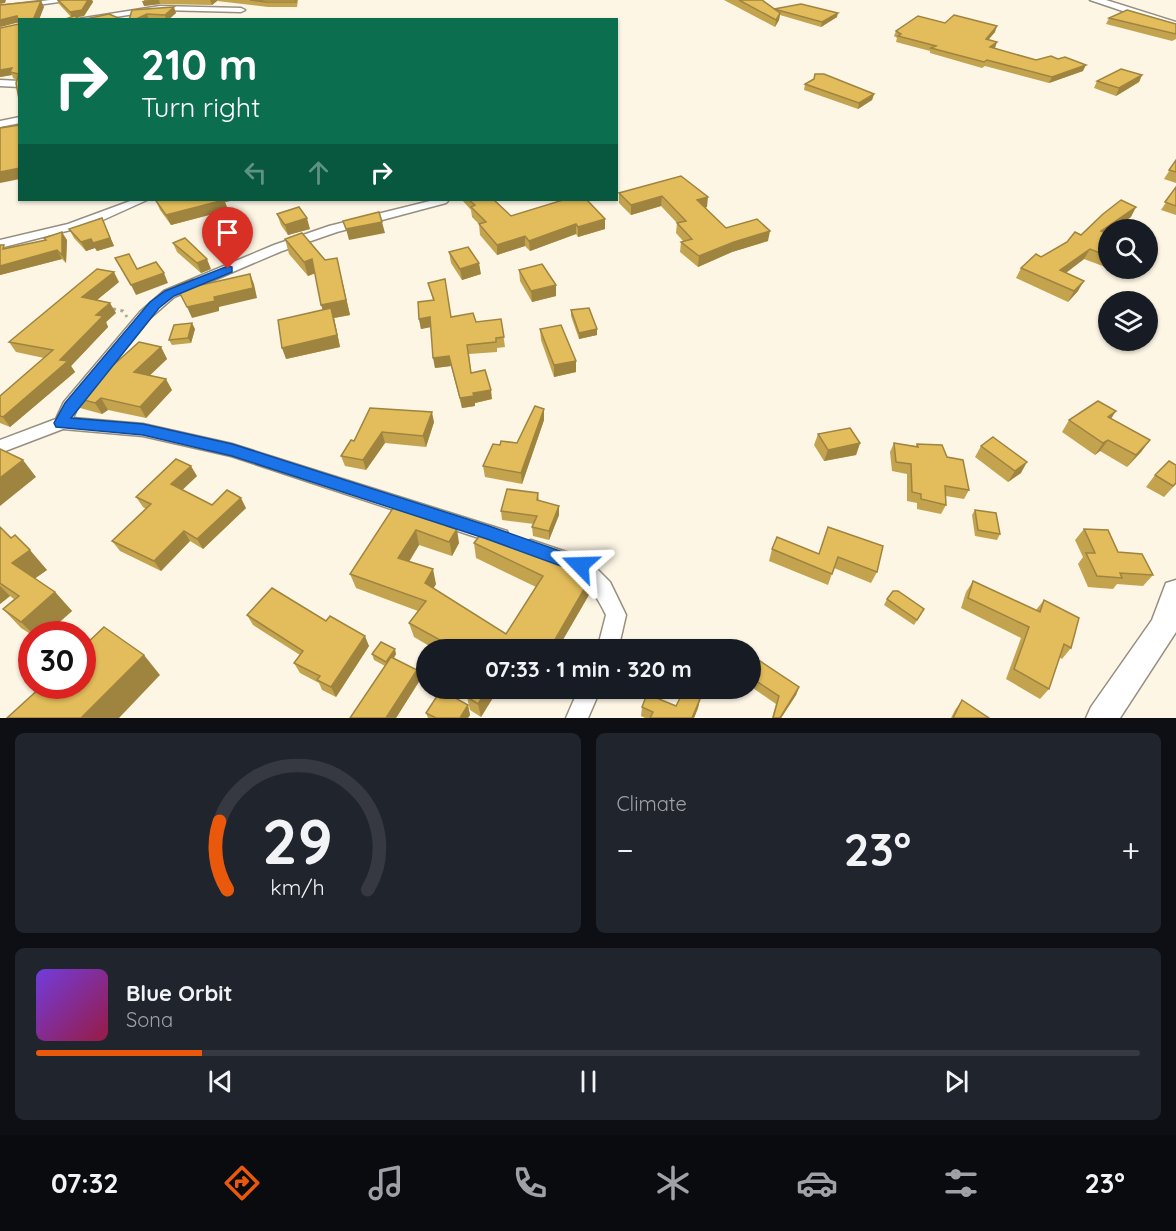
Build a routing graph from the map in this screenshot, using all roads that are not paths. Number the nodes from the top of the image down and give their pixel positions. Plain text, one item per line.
1 (70, 0) edge
2 (1095, 0) edge
3 (0, 8) edge
4 (241, 9) dead end
5 (90, 18) edge
6 (1176, 26) edge
7 (0, 83) edge
8 (18, 84) edge
9 (18, 120) edge
10 (0, 124) edge
11 (139, 201) edge
12 (442, 201) edge
13 (0, 244) edge
14 (62, 423) junction
15 (0, 447) edge
16 (1176, 592) edge
17 (610, 639) edge
18 (585, 699) edge
19 (577, 718) edge
20 (1102, 718) edge

1 - 3 street
2 - 6 street
4 - 5 street
7 - 8 street
9 - 10 street
11 - 13 street
12 - 14 street
14 - 15 street
14 - 17 street
16 - 20 street
18 - 19 street

